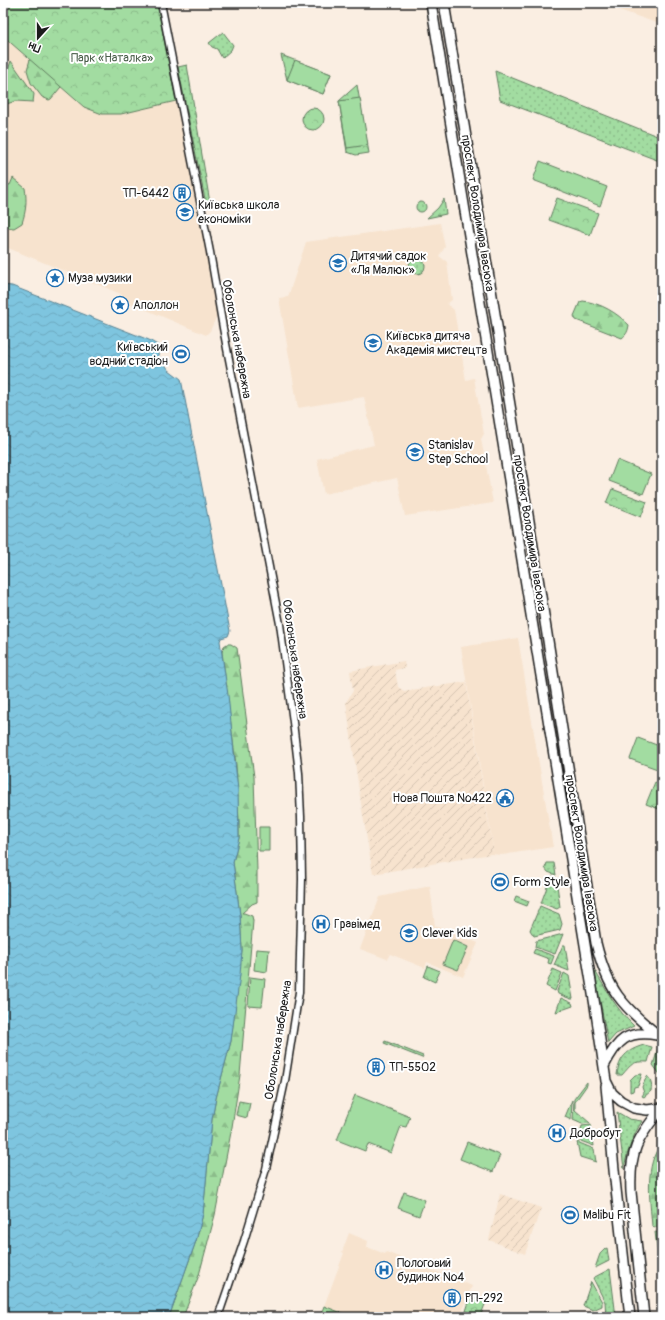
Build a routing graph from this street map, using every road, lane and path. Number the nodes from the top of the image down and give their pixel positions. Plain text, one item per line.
1 (161, 3) edge
2 (431, 3) edge
3 (444, 3) edge
4 (475, 190) junction
5 (462, 192) junction
6 (660, 1036) edge
7 (604, 1066) junction
8 (606, 1081) junction
9 (662, 1108) edge
10 (218, 1317) edge
11 (630, 1317) edge
12 (644, 1317) edge

1 - 10 street, Оболонська набережна
2 - 5 main road, проспект Володимира Івасюка
3 - 4 main road, проспект Володимира Івасюка
4 - 5 main road
4 - 6 main road, проспект Володимира Івасюка
5 - 7 main road, проспект Володимира Івасюка
6 - 7 main road
7 - 8 main road, проспект Володимира Івасюка
8 - 9 main road
8 - 11 main road
9 - 12 main road

